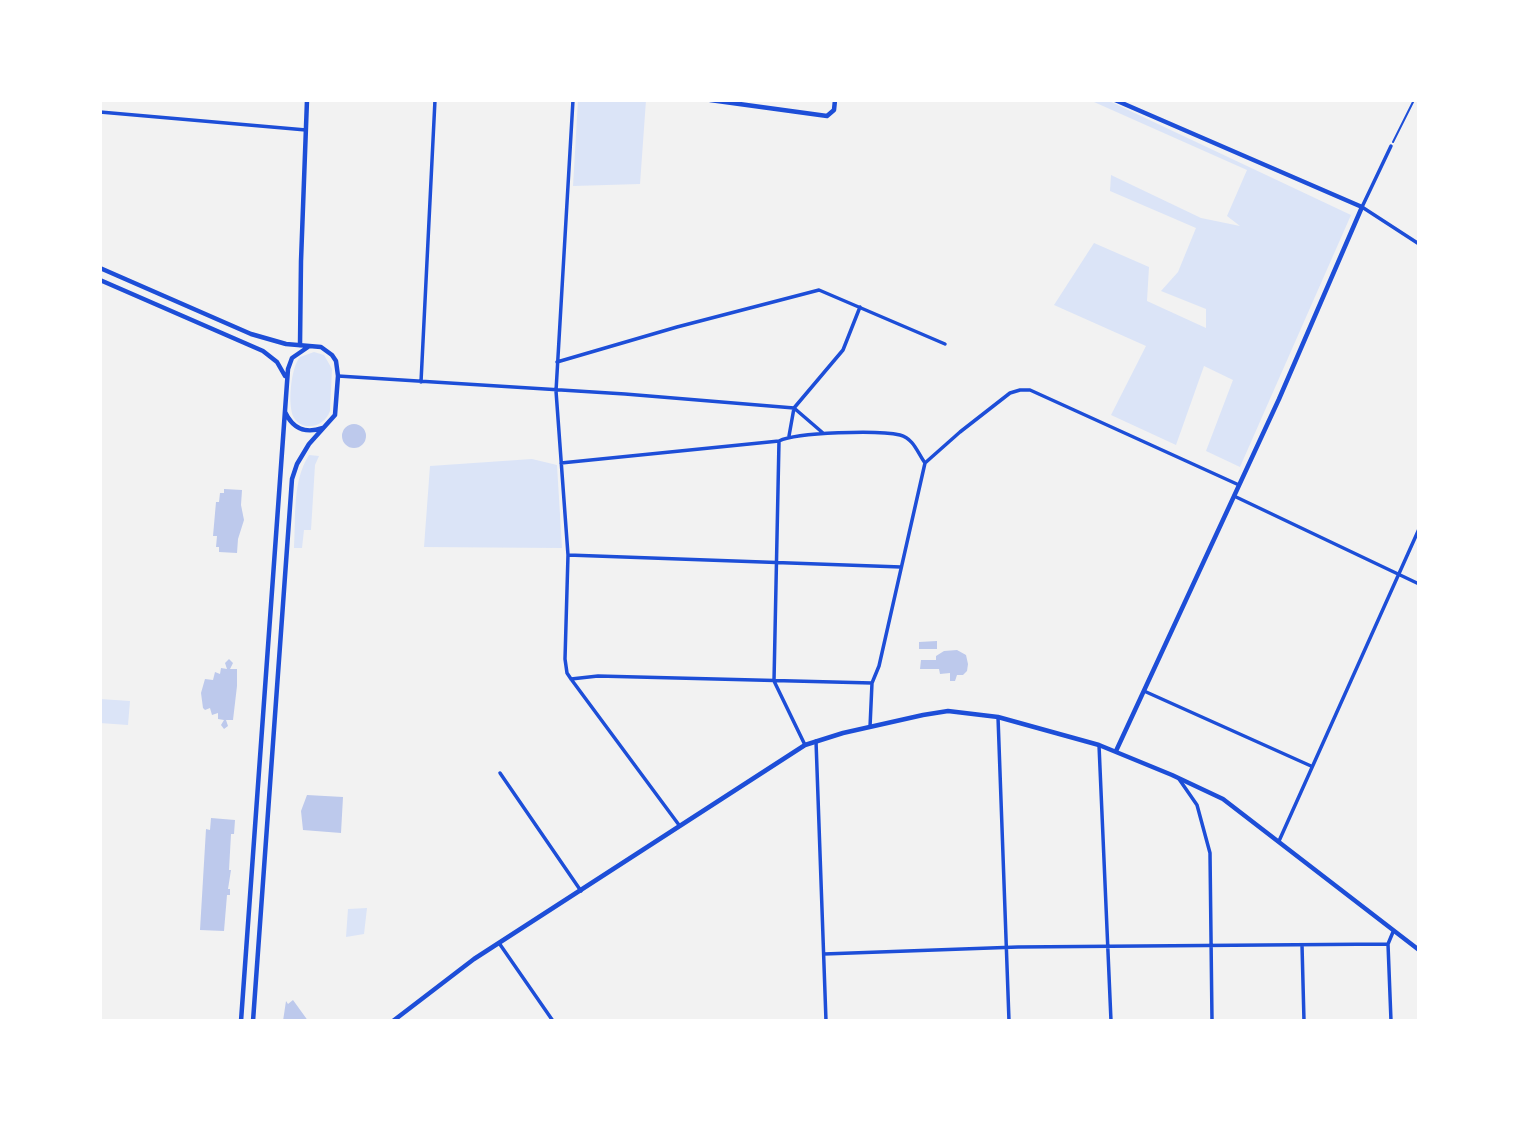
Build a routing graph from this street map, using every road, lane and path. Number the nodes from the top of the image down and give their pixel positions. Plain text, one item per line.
1 (307, 100) edge
2 (435, 100) edge
3 (573, 100) edge
4 (710, 100) edge
5 (835, 100) edge
6 (1115, 100) edge
7 (1414, 100) edge
8 (100, 111) edge
9 (306, 130) junction
10 (1391, 146) joint
11 (1362, 207) junction
12 (1419, 244) edge
13 (100, 268) edge
14 (100, 280) edge
15 (860, 307) junction
16 (945, 344) dead end
17 (300, 345) junction
18 (309, 346) junction
19 (557, 362) junction
20 (338, 376) junction
21 (287, 380) junction
22 (421, 382) junction
23 (556, 391) junction
24 (794, 408) junction
25 (285, 412) junction
26 (324, 428) junction
27 (823, 433) junction
28 (789, 436) junction
29 (779, 440) junction
30 (561, 463) junction
31 (925, 463) junction
32 (1239, 485) junction
33 (1234, 496) junction
34 (1419, 529) edge
35 (568, 555) junction
36 (776, 562) junction
37 (901, 567) junction
38 (1399, 575) junction
39 (1419, 584) edge
40 (571, 679) junction
41 (774, 681) junction
42 (872, 683) junction
43 (1144, 691) junction
44 (998, 716) junction
45 (870, 727) junction
46 (816, 741) junction
47 (805, 745) junction
48 (1099, 745) junction
49 (1116, 751) junction
50 (1311, 766) junction
51 (499, 773) dead end
52 (1178, 778) junction
53 (679, 825) junction
54 (1279, 841) junction
55 (581, 891) junction
56 (1393, 932) junction
57 (499, 943) junction
58 (1302, 944) junction
59 (1388, 944) junction
60 (1106, 946) junction
61 (1007, 947) junction
62 (1210, 947) junction
63 (1419, 950) edge
64 (824, 954) junction
65 (241, 1021) edge
66 (253, 1021) edge
67 (393, 1021) edge
68 (553, 1021) edge
69 (826, 1021) edge
70 (1009, 1021) edge
71 (1111, 1021) edge
72 (1212, 1021) edge
73 (1304, 1021) edge
74 (1391, 1021) edge

1 - 9 main road
2 - 22 street
3 - 19 street
4 - 5 main road
6 - 11 main road
7 - 10 path
8 - 9 street
9 - 17 main road
10 - 11 street
11 - 12 street
11 - 32 main road
13 - 17 main road
14 - 21 main road
15 - 16 street
15 - 19 street
15 - 24 street
17 - 18 main road
18 - 20 main road
18 - 21 main road
19 - 23 street
20 - 22 street
20 - 26 main road
21 - 25 main road
22 - 23 street
23 - 24 street
23 - 30 street
24 - 27 street
24 - 28 street
25 - 26 main road
25 - 65 main road
26 - 66 main road
27 - 28 street
27 - 31 street
28 - 29 street
29 - 30 street
29 - 36 street
30 - 35 street
31 - 32 street
31 - 37 street
32 - 33 main road
33 - 38 street
33 - 43 main road
34 - 38 street
35 - 36 street
35 - 40 street
36 - 37 street
36 - 41 street
37 - 42 street
38 - 39 street
38 - 50 street
40 - 41 street
40 - 53 street
41 - 42 street
41 - 47 street
42 - 45 street
43 - 49 main road
43 - 50 street
44 - 45 main road
44 - 48 main road
44 - 61 street
45 - 46 main road
46 - 47 main road
46 - 64 street
47 - 53 main road
48 - 49 main road
48 - 60 street
49 - 52 main road
50 - 54 street
51 - 55 street
52 - 54 main road
52 - 62 street
53 - 55 main road
54 - 56 main road
55 - 57 main road
56 - 59 street
56 - 63 main road
57 - 67 main road
57 - 68 street
58 - 59 street
58 - 62 street
58 - 73 street
59 - 74 street
60 - 61 street
60 - 62 street
60 - 71 street
61 - 64 street
61 - 70 street
62 - 72 street
64 - 69 street

